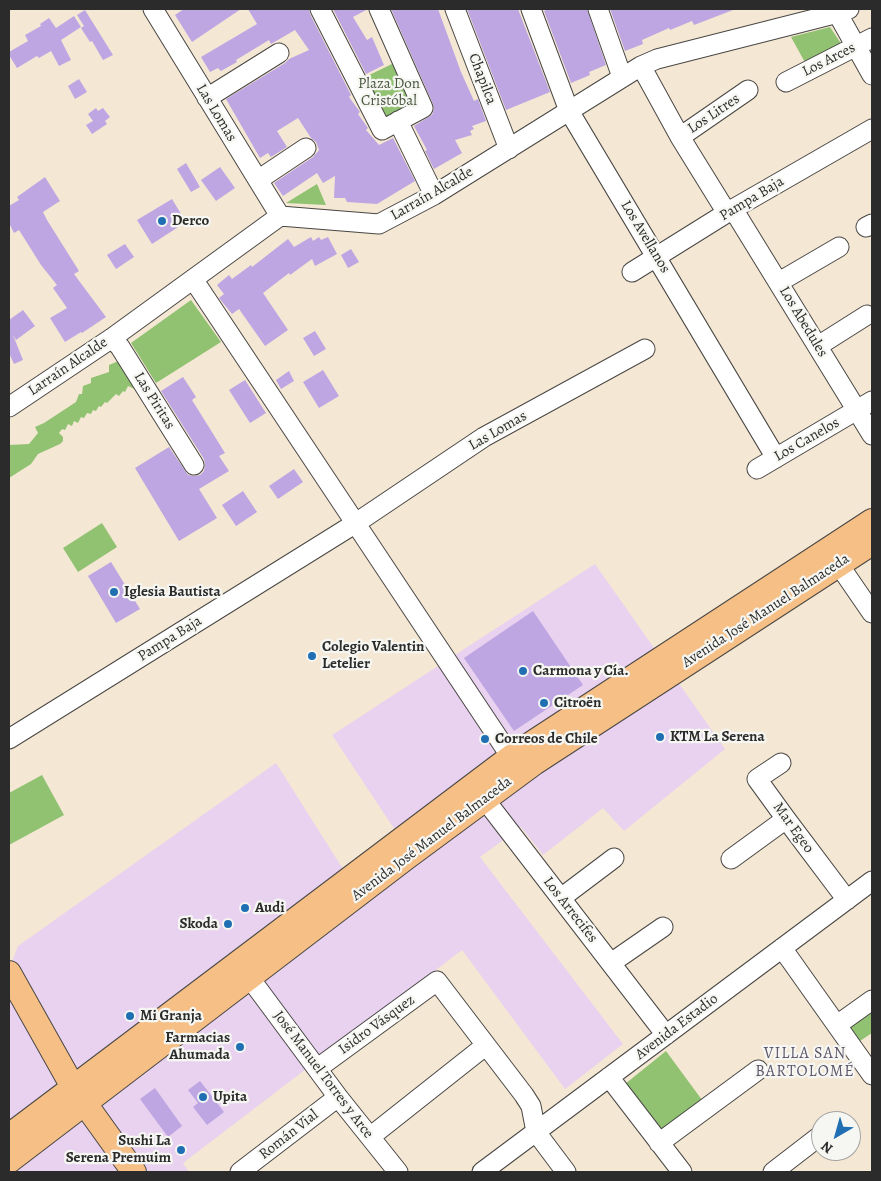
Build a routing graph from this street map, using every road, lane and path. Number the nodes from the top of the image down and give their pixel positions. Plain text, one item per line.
1 (320, 9) edge
2 (378, 9) edge
3 (455, 9) edge
4 (531, 9) edge
5 (598, 9) edge
6 (841, 10) edge
7 (160, 11) edge
8 (865, 42) edge
9 (280, 53) dead end
10 (641, 66) junction
11 (872, 75) edge
12 (622, 77) junction
13 (786, 82) dead end
14 (748, 90) dead end
15 (208, 98) junction
16 (569, 111) junction
17 (398, 121) junction
18 (872, 129) edge
19 (680, 137) junction
20 (306, 148) dead end
21 (509, 149) junction
22 (258, 180) junction
23 (434, 195) junction
24 (730, 211) junction
25 (280, 216) junction
26 (839, 247) dead end
27 (657, 257) junction
28 (632, 272) dead end
29 (193, 279) junction
30 (779, 282) junction
31 (867, 315) dead end
32 (112, 338) junction
33 (818, 346) junction
34 (645, 349) dead end
35 (865, 406) edge
36 (9, 407) edge
37 (872, 435) edge
38 (776, 458) junction
39 (194, 465) dead end
40 (757, 469) dead end
41 (872, 521) edge
42 (356, 524) junction
43 (872, 543) edge
44 (838, 564) junction
45 (872, 613) edge
46 (9, 739) edge
47 (511, 757) junction
48 (781, 763) dead end
49 (479, 792) junction
50 (786, 819) junction
51 (614, 858) dead end
52 (731, 859) dead end
53 (872, 881) edge
54 (561, 898) junction
55 (846, 900) junction
56 (663, 927) dead end
57 (782, 948) junction
58 (611, 963) junction
59 (9, 973) edge
60 (249, 977) junction
61 (872, 1000) edge
62 (837, 1025) junction
63 (666, 1035) junction
64 (485, 1046) junction
65 (318, 1068) junction
66 (758, 1070) dead end
67 (872, 1075) edge
68 (610, 1077) junction
69 (78, 1096) junction
70 (338, 1097) junction
71 (536, 1132) junction
72 (9, 1136) edge
73 (370, 1137) junction
74 (659, 1143) junction
75 (811, 1143) edge
76 (9, 1161) edge
77 (134, 1172) edge
78 (240, 1172) edge
79 (398, 1172) edge
80 (482, 1172) edge
81 (566, 1172) edge
82 (682, 1172) edge
83 (773, 1172) edge

1 - 17 street
2 - 17 street
3 - 21 street, Chapilca
4 - 16 street, Los Avellanos
5 - 12 street
6 - 8 street
6 - 10 street, Larraín Alcalde
7 - 15 street, Las Lomas
8 - 11 street
8 - 13 street, Los Arces
9 - 15 street
10 - 12 street, Larraín Alcalde
10 - 19 street, Los Abedules
12 - 16 street, Larraín Alcalde
14 - 19 street, Los Litres
15 - 22 street, Las Lomas
16 - 21 street, Larraín Alcalde
16 - 27 street, Los Avellanos
17 - 23 street
18 - 24 street, Pampa Baja
19 - 24 street, Los Abedules
20 - 22 street
21 - 23 street, Larraín Alcalde
22 - 25 street, Las Lomas
23 - 25 street, Larraín Alcalde
24 - 27 street, Pampa Baja
24 - 30 street, Los Abedules
25 - 29 street, Larraín Alcalde
26 - 30 street
27 - 28 street, Pampa Baja
27 - 38 street, Los Avellanos
29 - 32 street, Larraín Alcalde
29 - 42 street
30 - 33 street, Los Abedules
31 - 33 street
32 - 36 street, Larraín Alcalde
32 - 39 street, Las Piritas
33 - 35 street, Los Abedules
34 - 42 street, Las Lomas
35 - 37 street, Los Abedules
35 - 38 street, Los Canelos
38 - 40 street, Los Canelos
41 - 47 main road, Avenida José Manuel Balmaceda
42 - 46 street, Pampa Baja
42 - 47 street
43 - 44 main road, Avenida José Manuel Balmaceda
44 - 45 street
44 - 49 main road, Avenida José Manuel Balmaceda
47 - 49 main road, Avenida José Manuel Balmaceda
48 - 50 street, Mar Egeo
49 - 54 street, Los Arrecifes
49 - 60 main road, Avenida José Manuel Balmaceda
49 - 69 main road, Avenida José Manuel Balmaceda
50 - 52 street
50 - 55 street, Mar Egeo
51 - 54 street
53 - 55 street, Avenida Estadio
54 - 58 street, Los Arrecifes
55 - 57 street, Avenida Estadio
56 - 58 street
57 - 62 street
57 - 63 street, Avenida Estadio
58 - 63 street, Los Arrecifes
59 - 69 main road
60 - 65 street, José Manuel Torres y Arce
60 - 69 main road, Avenida José Manuel Balmaceda
61 - 62 street
62 - 67 street
63 - 68 street, Avenida Estadio
64 - 65 street, Isidro Vásquez
64 - 71 street
64 - 73 street
65 - 70 street, José Manuel Torres y Arce
66 - 74 street
68 - 71 street, Avenida Estadio
68 - 74 street
69 - 72 main road, Avenida José Manuel Balmaceda
69 - 76 main road, Avenida José Manuel Balmaceda
69 - 77 main road
70 - 73 street, José Manuel Torres y Arce
70 - 78 street, Román Vial
71 - 80 street, Avenida Estadio
71 - 81 street
73 - 79 street, José Manuel Torres y Arce
74 - 82 street
75 - 83 street

